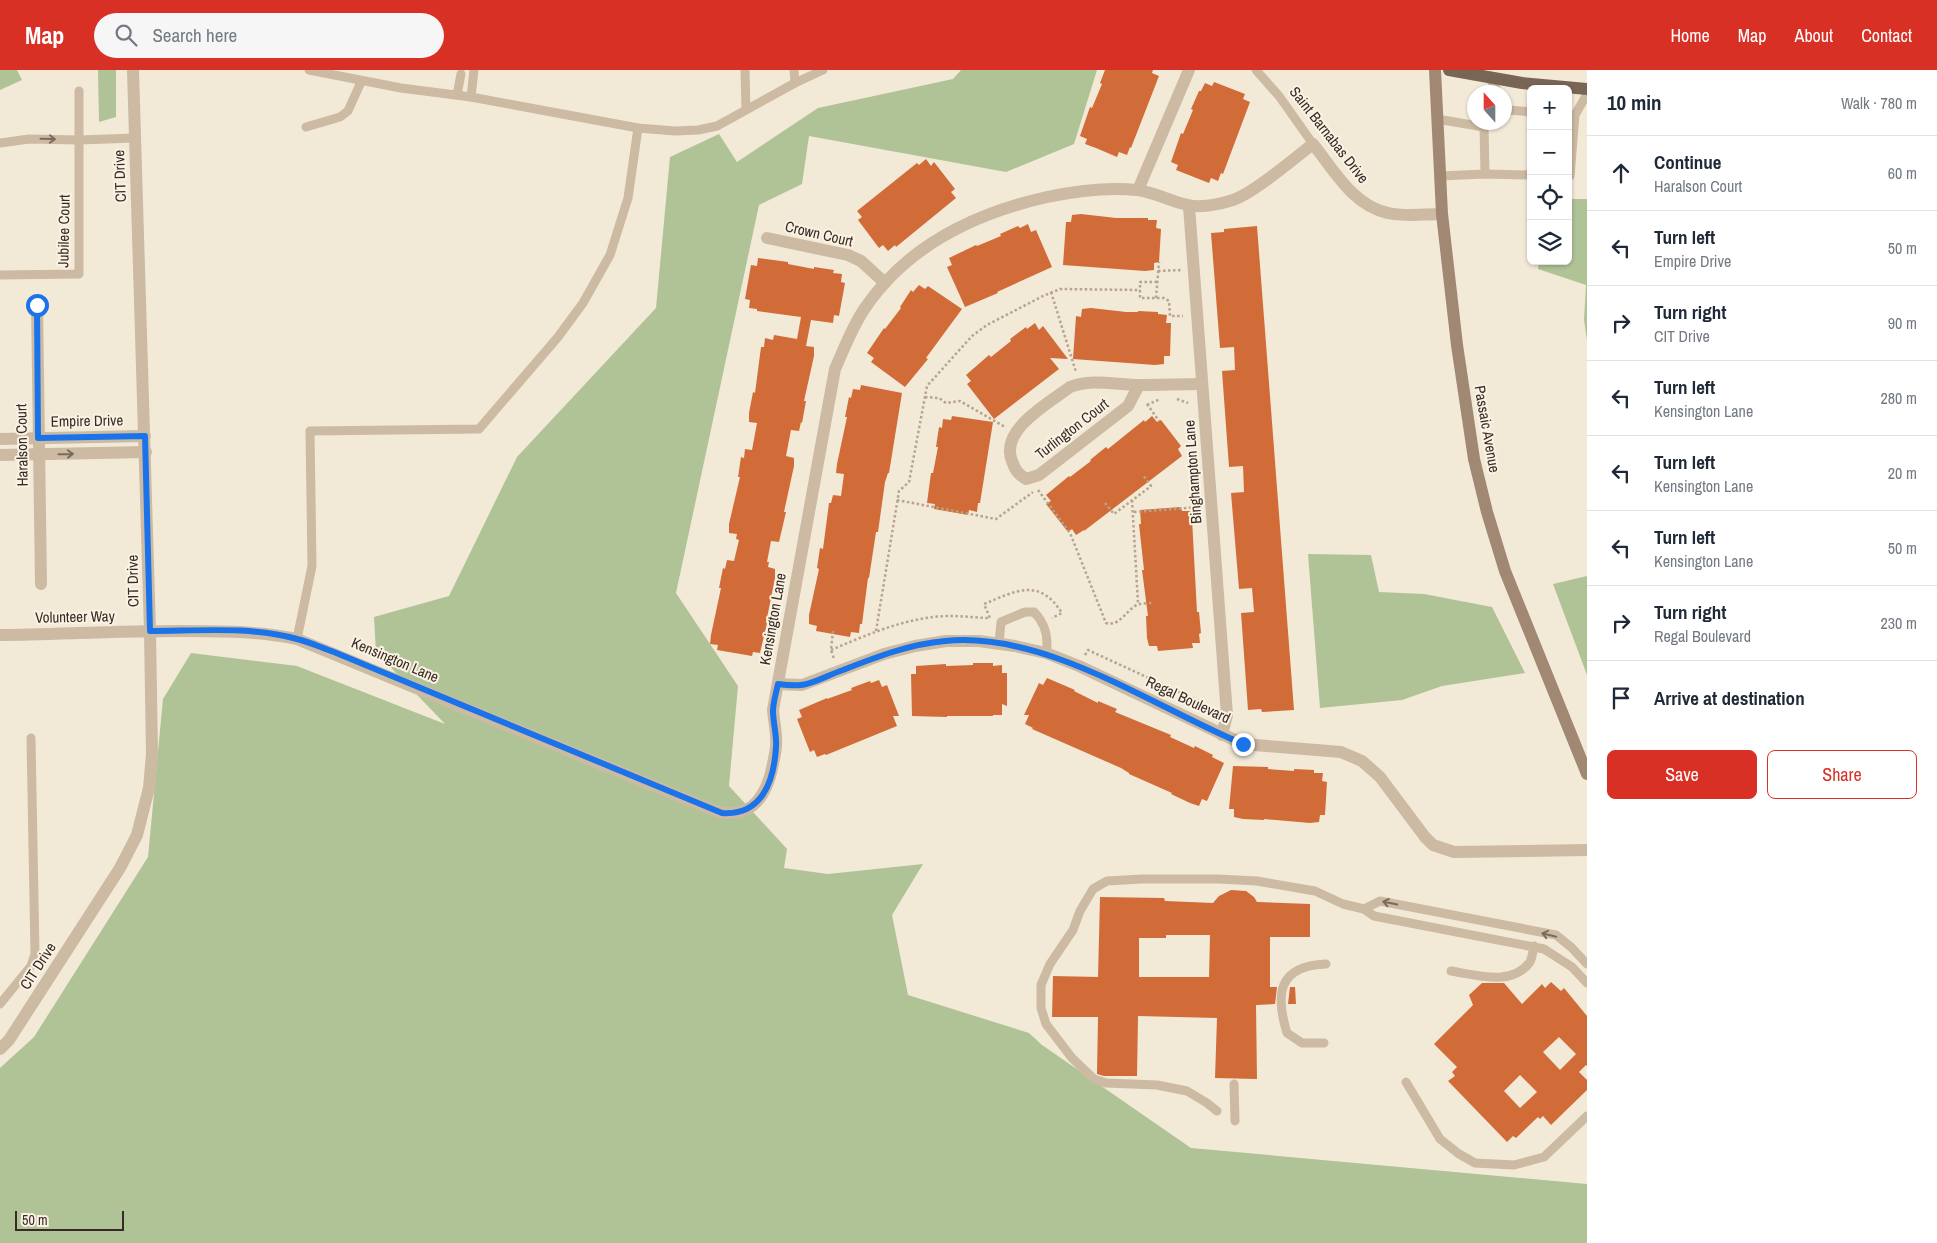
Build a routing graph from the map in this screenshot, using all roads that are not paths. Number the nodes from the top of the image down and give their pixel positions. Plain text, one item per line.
1 (133, 70) edge
2 (309, 70) edge
3 (474, 70) edge
4 (745, 70) edge
5 (794, 70) edge
6 (823, 70) edge
7 (1189, 70) edge
8 (1256, 70) edge
9 (1434, 70) edge
10 (1449, 70) edge
11 (461, 74) dead end
12 (1489, 77) junction
13 (361, 82) junction
14 (795, 83) junction
15 (1494, 85) edge
16 (1587, 89) edge
17 (79, 91) dead end
18 (1587, 94) edge
19 (457, 95) junction
20 (471, 97) junction
21 (746, 109) junction
22 (1512, 109) edge
23 (1527, 111) edge
24 (1572, 114) edge
25 (1437, 119) junction
26 (1467, 123) edge
27 (306, 126) dead end
28 (638, 128) junction
29 (1487, 130) edge
30 (1571, 130) edge
31 (135, 138) junction
32 (79, 140) junction
33 (0, 143) edge
34 (1313, 144) junction
35 (1485, 174) junction
36 (1527, 175) edge
37 (1570, 175) edge
38 (1440, 176) junction
39 (1138, 190) junction
40 (1189, 206) junction
41 (1442, 214) junction
42 (767, 238) dead end
43 (0, 275) edge
44 (885, 283) junction
45 (37, 305) dead end
46 (1202, 384) junction
47 (1138, 388) junction
48 (145, 436) junction
49 (38, 438) junction
50 (0, 439) edge
51 (146, 452) junction
52 (38, 454) junction
53 (0, 455) edge
54 (41, 584) dead end
55 (150, 631) junction
56 (0, 635) edge
57 (297, 639) junction
58 (999, 644) junction
59 (1046, 653) junction
60 (778, 684) junction
61 (1222, 735) junction
62 (31, 738) dead end
63 (1587, 774) edge
64 (1587, 850) edge
65 (1364, 909) junction
66 (1534, 946) junction
67 (1326, 964) dead end
68 (1587, 964) edge
69 (1451, 971) dead end
70 (1587, 983) edge
71 (0, 1004) edge
72 (1324, 1043) dead end
73 (0, 1049) edge
74 (1406, 1082) dead end
75 (1234, 1084) dead end
76 (1217, 1111) dead end
77 (1587, 1116) edge
78 (1236, 1121) dead end

1 - 31 street, CIT Drive
2 - 13 lane
3 - 20 lane
4 - 21 lane
5 - 14 lane
6 - 14 lane
7 - 39 street
8 - 34 lane, Saint Barnabas Drive
9 - 25 main road, Passaic Avenue
10 - 12 main road
11 - 19 lane
12 - 15 lane
12 - 16 main road
13 - 19 lane
13 - 27 lane
14 - 21 lane
17 - 32 lane, Jubilee Court
18 - 24 lane
19 - 20 lane
20 - 28 lane
21 - 28 lane
22 - 23 lane
25 - 26 lane
25 - 38 main road, Passaic Avenue
28 - 57 lane
29 - 35 lane
30 - 37 lane
31 - 32 lane
31 - 48 street, CIT Drive
33 -> 32 lane
32 - 43 lane, Jubilee Court
34 - 40 street, Kensington Lane
34 - 41 street, Saint Barnabas Drive
35 - 36 lane
35 - 38 lane
38 - 41 main road, Passaic Avenue
39 - 40 street, Kensington Lane
39 - 44 street, Kensington Lane
40 - 46 street, Binghampton Lane
41 - 63 main road, Passaic Avenue
42 - 44 street, Crown Court
44 - 60 street, Kensington Lane
45 - 49 street, Haralson Court
46 - 47 street, Turlington Court
46 - 61 street, Binghampton Lane
47 - 47 street, Turlington Court
48 - 49 street, Empire Drive
48 - 51 street, CIT Drive
49 - 50 street, Empire Drive
49 - 52 street, Haralson Court
52 -> 51 street
51 - 55 street, CIT Drive
52 - 53 street
52 - 54 street, Haralson Court
55 - 56 street, Volunteer Way
55 - 57 street, Kensington Lane
55 - 73 street, CIT Drive
57 - 60 street, Kensington Lane
58 - 59 street, Regal Boulevard
58 - 59 lane
58 - 60 street, Regal Boulevard
59 - 61 street, Regal Boulevard
61 - 64 street, Regal Boulevard
62 - 71 lane
65 - 66 lane
68 -> 65 lane
65 - 76 lane
66 - 69 lane
66 - 70 lane
67 - 72 lane
74 - 77 lane
75 - 78 lane

